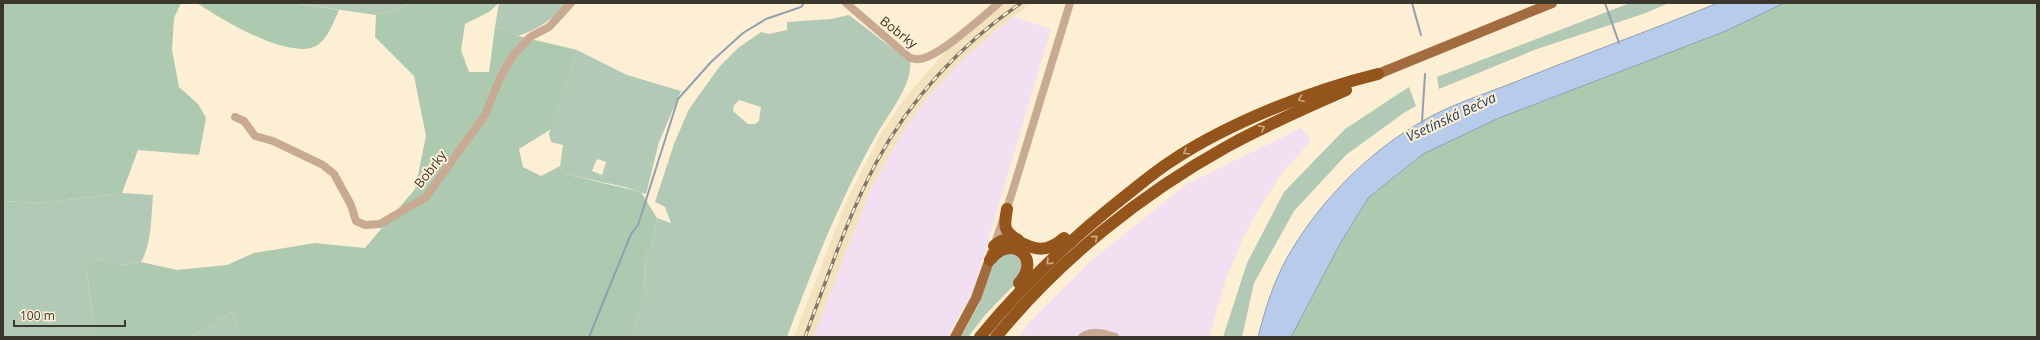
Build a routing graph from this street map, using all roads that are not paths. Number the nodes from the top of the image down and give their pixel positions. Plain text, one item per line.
1 (572, 3) edge
2 (846, 3) edge
3 (999, 3) edge
4 (1070, 3) edge
5 (1552, 3) edge
6 (1378, 74) junction
7 (235, 118) dead end
8 (1154, 174) junction
9 (1007, 209) junction
10 (1000, 242) junction
11 (1022, 243) junction
12 (990, 260) joint
13 (955, 337) edge
14 (979, 337) edge
15 (997, 337) edge
16 (1082, 337) edge
17 (1115, 337) edge

1 - 7 street, Bobrky
2 - 3 street, Bobrky
4 - 9 street
5 - 6 main road
6 -> 8 highway
15 -> 6 highway
8 - 11 highway
8 -> 14 highway
9 - 10 street
9 - 11 highway
10 - 11 highway
10 - 12 highway
10 - 14 highway
12 - 13 main road
16 - 17 street

